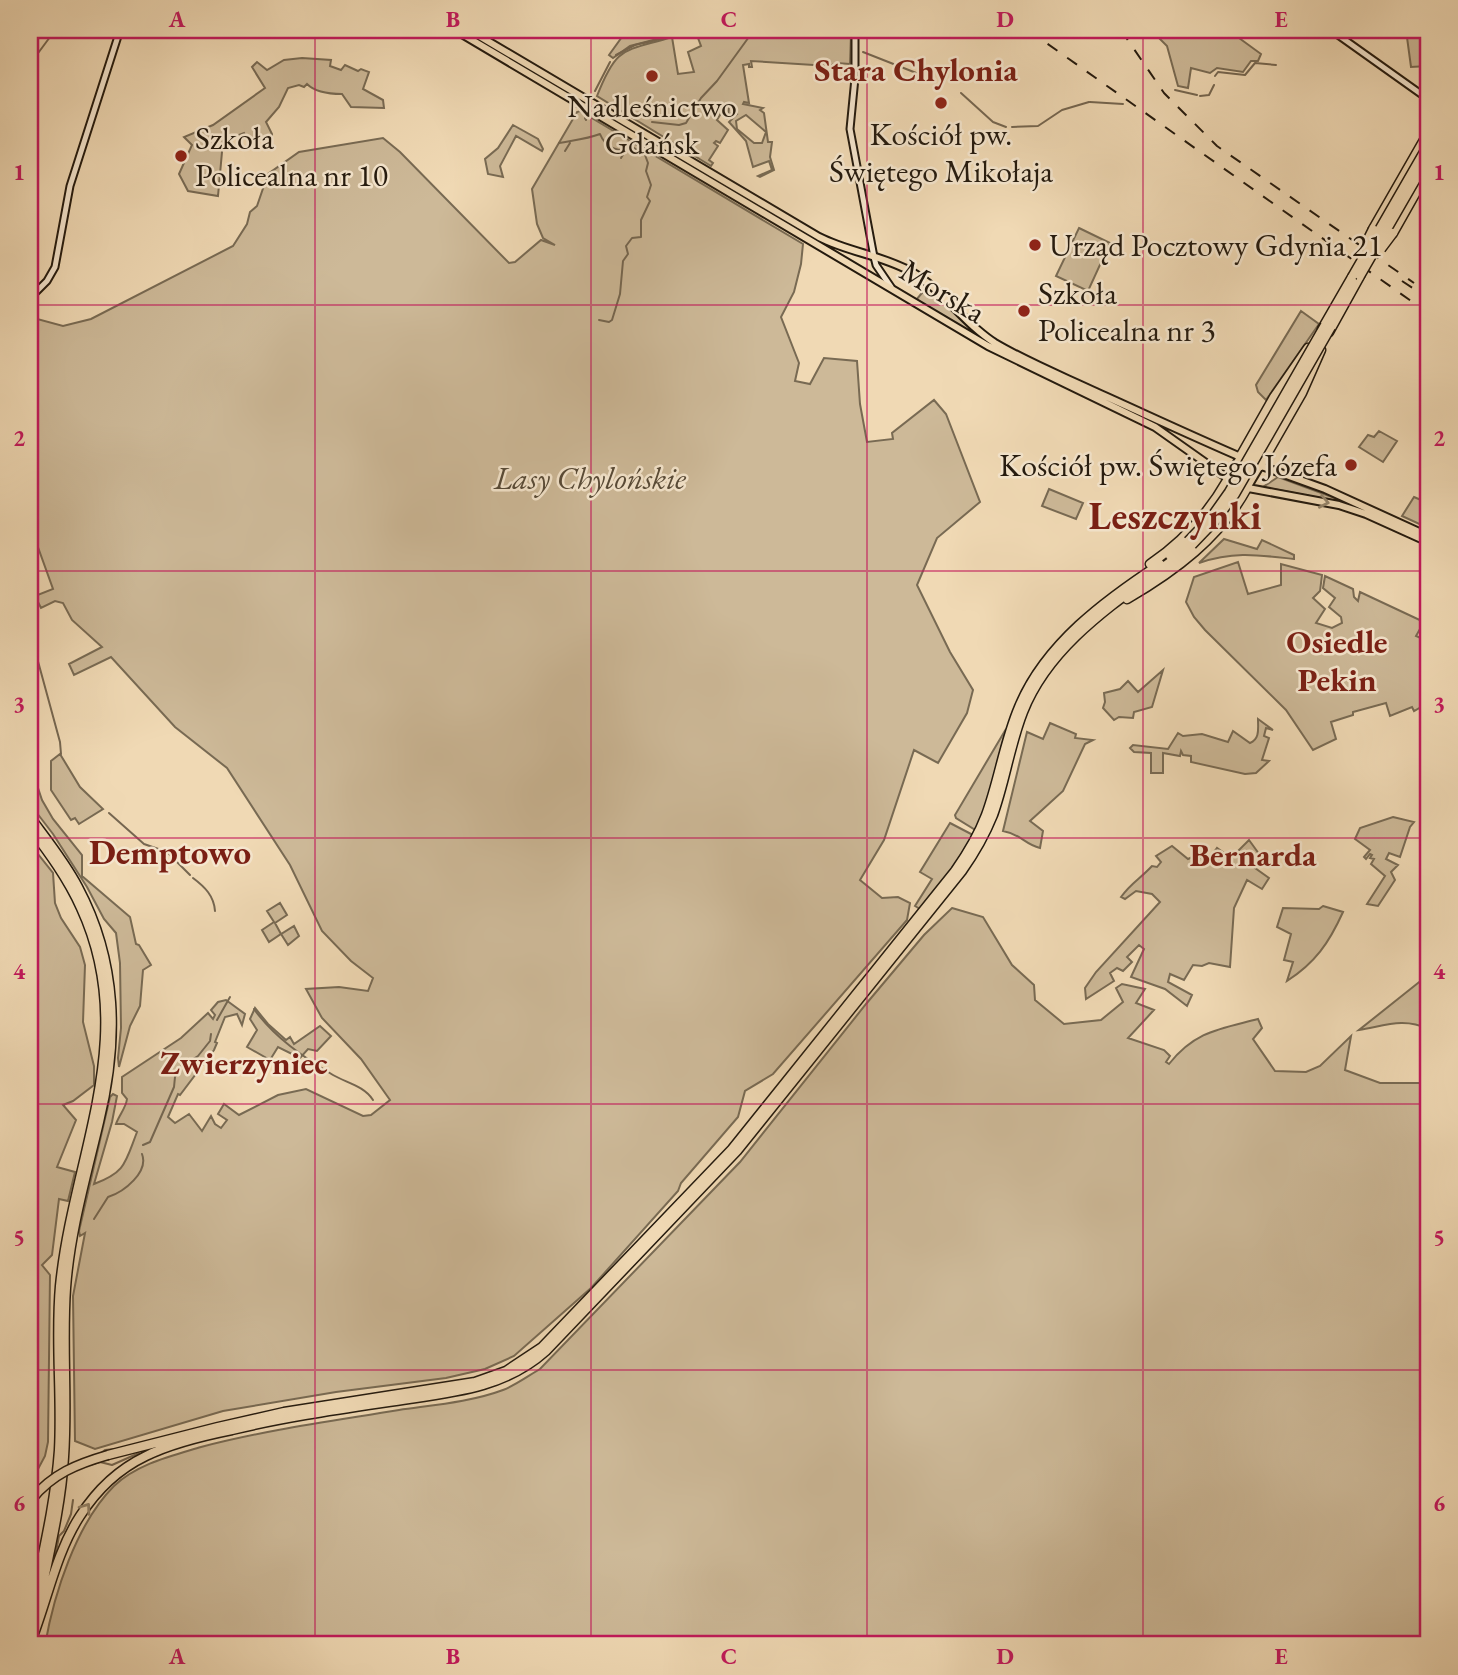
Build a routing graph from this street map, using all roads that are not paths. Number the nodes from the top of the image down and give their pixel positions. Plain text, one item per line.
1 (120, 30) edge
2 (455, 30) edge
3 (469, 30) edge
4 (855, 30) edge
5 (1331, 30) edge
6 (1428, 99) edge
7 (1428, 132) edge
8 (1428, 145) edge
9 (1428, 158) edge
10 (1428, 171) edge
11 (871, 244) junction
12 (861, 253) junction
13 (874, 257) junction
14 (1356, 277) junction
15 (893, 290) junction
16 (30, 298) edge
17 (1328, 326) junction
18 (1240, 457) junction
19 (1260, 466) junction
20 (1228, 479) junction
21 (1247, 488) junction
22 (1206, 513) junction
23 (1221, 526) junction
24 (1428, 536) edge
25 (1428, 542) edge
26 (1190, 543) junction
27 (1103, 613) junction
28 (1089, 616) junction
29 (30, 817) edge
30 (986, 823) junction
31 (30, 828) edge
32 (107, 1068) junction
33 (101, 1100) junction
34 (544, 1349) junction
35 (31, 1501) edge
36 (30, 1617) edge
37 (32, 1642) edge

1 - 16 street
2 - 15 main road, Morska
3 - 12 main road, Morska
4 - 11 street
5 - 6 street
7 - 14 highway, bridge
8 - 14 highway, bridge
9 - 14 highway, bridge
10 - 14 highway, bridge
11 - 12 street
11 - 13 street
12 - 13 main road, Morska
13 - 15 street
13 - 18 main road, Morska
14 - 17 highway
15 - 20 main road, Morska
17 - 18 highway, bridge
17 - 19 highway, bridge
17 - 26 highway, bridge
18 - 19 main road, Morska
18 - 20 main road
19 - 21 main road
19 - 24 main road, Morska
20 - 21 main road, Morska
20 - 22 highway
21 - 23 highway
21 -> 25 main road, Morska
22 - 23 highway
22 - 28 highway
23 - 27 highway
26 - 27 highway
26 - 28 highway
27 - 30 highway
28 - 30 highway
29 - 32 highway
30 - 34 highway
31 - 32 highway
32 - 33 highway
33 - 36 highway
33 - 37 highway
34 - 35 highway, bridge
37 -> 34 highway

